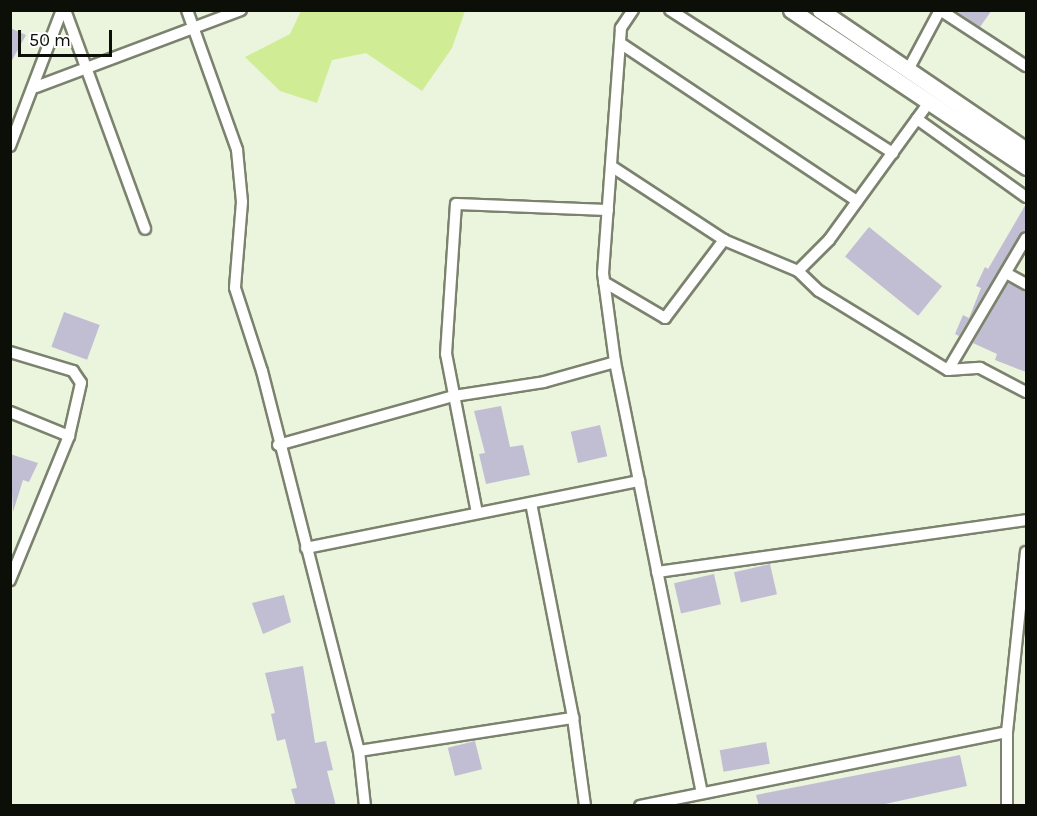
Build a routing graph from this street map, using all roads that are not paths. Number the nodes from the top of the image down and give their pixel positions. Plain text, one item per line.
1 (63, 10) edge
2 (187, 10) edge
3 (241, 10) edge
4 (633, 10) edge
5 (670, 10) edge
6 (791, 10) edge
7 (940, 10) edge
8 (824, 12) edge
9 (196, 28) junction
10 (620, 43) junction
11 (1026, 66) edge
12 (87, 68) junction
13 (909, 70) junction
14 (36, 87) junction
15 (930, 101) junction
16 (918, 119) junction
17 (10, 146) edge
18 (1026, 150) edge
19 (893, 153) junction
20 (611, 166) junction
21 (1026, 167) edge
22 (1026, 197) edge
23 (857, 201) junction
24 (608, 210) junction
25 (145, 229) dead end
26 (1026, 238) edge
27 (724, 240) junction
28 (798, 271) junction
29 (1006, 273) junction
30 (604, 282) junction
31 (1026, 284) edge
32 (10, 352) edge
33 (615, 362) junction
34 (948, 370) junction
35 (1026, 393) edge
36 (454, 396) junction
37 (10, 412) edge
38 (69, 436) junction
39 (278, 445) junction
40 (639, 481) junction
41 (531, 503) junction
42 (477, 513) junction
43 (1026, 520) edge
44 (306, 548) junction
45 (1026, 552) edge
46 (657, 572) junction
47 (10, 580) edge
48 (1021, 659) edge
49 (573, 718) junction
50 (1007, 732) junction
51 (359, 752) junction
52 (702, 792) junction
53 (365, 806) edge
54 (585, 806) edge
55 (640, 806) edge
56 (1007, 806) edge

1 - 12 street
1 - 14 street
2 - 9 street
3 - 9 street
4 - 10 street
5 - 19 street
6 - 15 main road
7 - 11 street
7 - 13 street
8 - 13 main road
9 - 12 street
9 - 39 street
10 - 20 street
10 - 23 street
12 - 14 street
12 - 25 street
13 - 18 main road
14 - 17 street
15 - 16 street
15 - 21 main road
16 - 19 street
16 - 22 street
19 - 23 street
20 - 24 street
20 - 27 street
23 - 28 street
24 - 30 street
24 - 36 street
26 - 29 street
27 - 28 street
27 - 30 street
28 - 34 street
29 - 31 street
29 - 34 street
30 - 33 street
32 - 38 street
33 - 36 street
33 - 40 street
34 - 35 street
36 - 39 street
36 - 42 street
37 - 38 street
38 - 47 street
39 - 44 street
40 - 41 street
40 - 46 street
41 - 42 street
41 - 49 street
42 - 44 street
43 - 46 street
44 - 51 street
45 - 48 street
46 - 52 street
48 - 50 street
49 - 51 street
49 - 54 street
50 - 52 street
50 - 56 street
51 - 53 street
52 - 55 street

